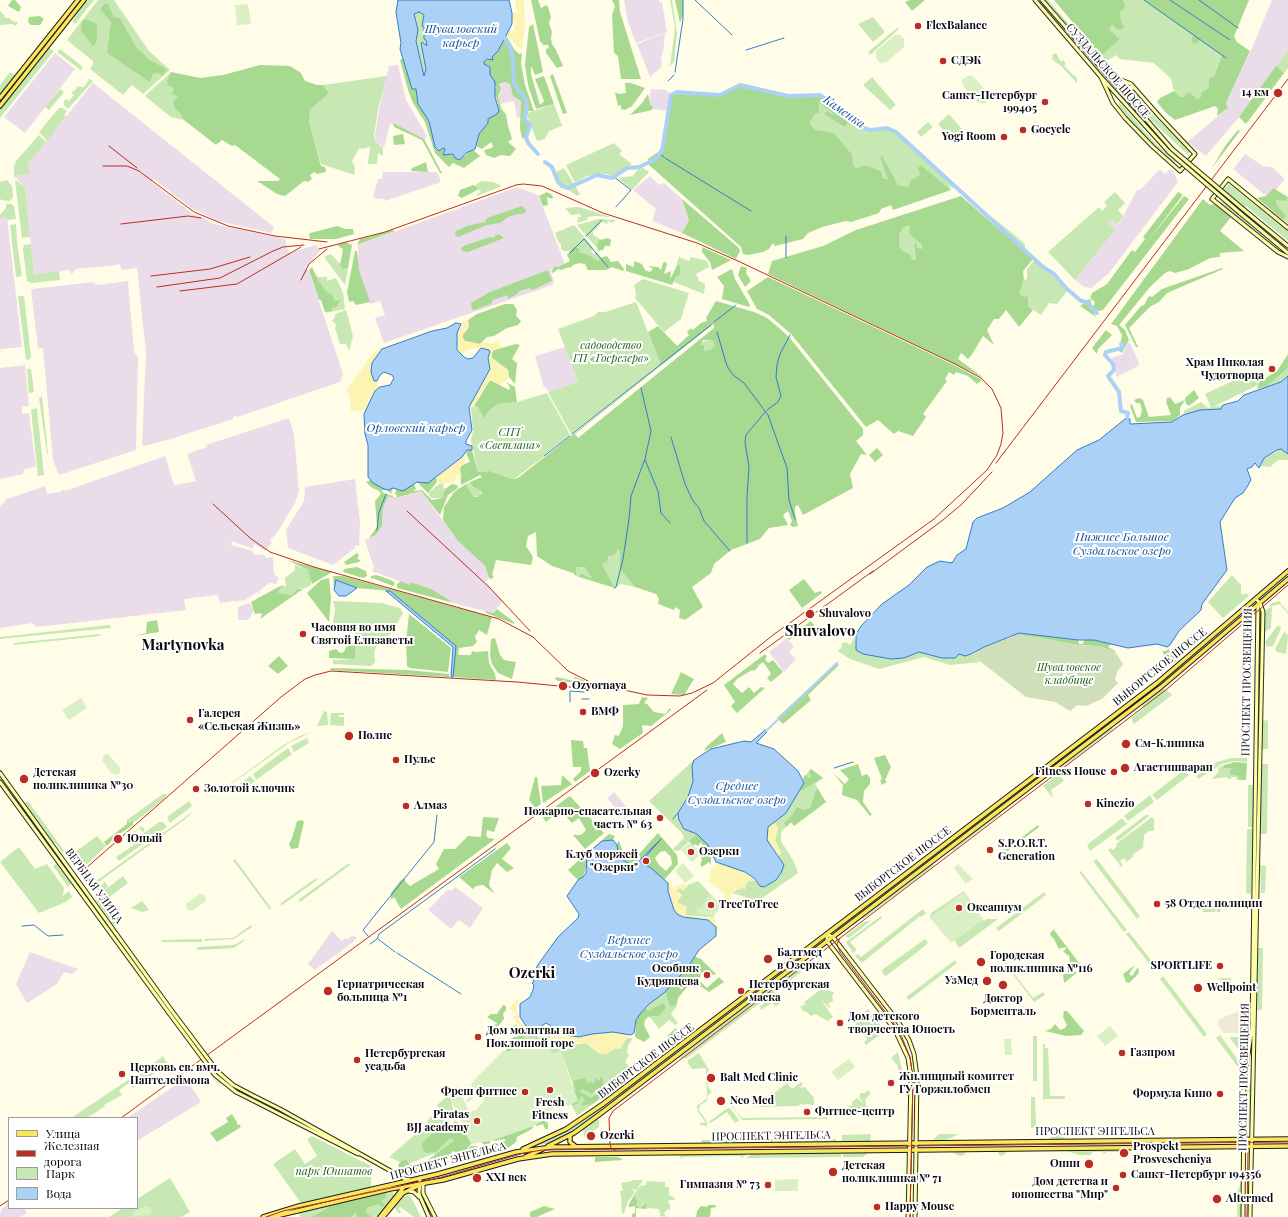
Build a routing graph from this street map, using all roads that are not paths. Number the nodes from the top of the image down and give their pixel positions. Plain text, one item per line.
1 (78, 0) edge
2 (84, 0) edge
3 (1036, 0) edge
4 (1042, 0) edge
5 (72, 6) junction
6 (77, 10) junction
7 (1107, 74) junction
8 (1101, 77) junction
9 (1135, 89) junction
10 (1125, 96) junction
11 (0, 98) edge
12 (0, 106) edge
13 (1288, 228) edge
14 (1288, 246) edge
15 (1288, 253) edge
16 (1288, 257) edge
17 (1288, 571) edge
18 (1288, 579) edge
19 (1256, 599) junction
20 (1259, 604) junction
21 (0, 773) edge
22 (0, 782) edge
23 (827, 934) junction
24 (833, 937) junction
25 (827, 941) junction
26 (170, 1012) junction
27 (611, 1098) junction
28 (614, 1103) junction
29 (570, 1135) junction
30 (1242, 1139) junction
31 (1252, 1139) junction
32 (1288, 1139) edge
33 (909, 1143) junction
34 (916, 1143) junction
35 (623, 1146) junction
36 (1288, 1146) edge
37 (546, 1147) junction
38 (576, 1147) junction
39 (1243, 1147) junction
40 (1252, 1147) junction
41 (909, 1150) junction
42 (916, 1150) junction
43 (516, 1152) junction
44 (618, 1154) junction
45 (518, 1159) junction
46 (420, 1178) junction
47 (412, 1180) junction
48 (398, 1184) junction
49 (423, 1184) junction
50 (418, 1185) junction
51 (404, 1187) junction
52 (390, 1189) junction
53 (407, 1191) junction
54 (397, 1196) junction
55 (420, 1198) junction
56 (306, 1206) junction
57 (263, 1217) edge
58 (272, 1217) edge
59 (380, 1217) edge
60 (383, 1217) edge
61 (429, 1217) edge
62 (435, 1217) edge
63 (908, 1217) edge
64 (915, 1217) edge
65 (1243, 1217) edge
66 (1250, 1217) edge

1 - 5 main road
2 - 6 main road
3 - 8 main road, СУЗДАЛЬСКОЕ ШОССЕ
4 - 7 main road, СУЗДАЛЬСКОЕ ШОССЕ
5 - 6 main road
5 - 11 main road
6 - 12 main road
7 - 9 main road
7 - 10 main road, СУЗДАЛЬСКОЕ ШОССЕ
8 - 9 main road
8 - 15 main road, СУЗДАЛЬСКОЕ ШОССЕ, bridge
9 - 10 main road
10 - 14 main road, СУЗДАЛЬСКОЕ ШОССЕ, bridge
13 - 16 main road
17 - 19 main road, ВЫБОРГСКОЕ ШОССЕ
18 - 20 main road, ВЫБОРГСКОЕ ШОССЕ
19 - 20 main road, ПРОСПЕКТ ПРОСВЕЩЕНИЯ
19 - 23 main road, ВЫБОРГСКОЕ ШОССЕ
20 - 24 main road, ВЫБОРГСКОЕ ШОССЕ
20 - 30 main road, ПРОСПЕКТ ПРОСВЕЩЕНИЯ
20 - 31 main road, ПРОСПЕКТ ПРОСВЕЩЕНИЯ
21 - 26 main road, ВЕРБНАЯ УЛИЦА
22 - 26 main road, ВЕРБНАЯ УЛИЦА
23 - 24 main road
23 - 25 main road
23 - 27 main road, ВЫБОРГСКОЕ ШОССЕ
24 - 25 main road, ВЫБОРГСКОЕ ШОССЕ
24 - 34 main road
25 - 28 main road, ВЫБОРГСКОЕ ШОССЕ
25 - 33 main road
26 - 47 main road, bridge
26 - 48 main road, bridge
27 - 28 main road
27 - 43 main road, ВЫБОРГСКОЕ ШОССЕ
28 - 29 main road, ВЫБОРГСКОЕ ШОССЕ
29 - 37 main road, ВЫБОРГСКОЕ ШОССЕ
29 - 38 main road
30 - 31 main road, ПРОСПЕКТ ЭНГЕЛЬСА
30 - 34 main road, ПРОСПЕКТ ЭНГЕЛЬСА
30 - 39 main road, ПРОСПЕКТ ПРОСВЕЩЕНИЯ
31 - 32 main road, ПРОСПЕКТ ЭНГЕЛЬСА
31 - 40 main road, ПРОСПЕКТ ПРОСВЕЩЕНИЯ
33 - 34 main road, ПРОСПЕКТ ЭНГЕЛЬСА
33 - 35 main road, ПРОСПЕКТ ЭНГЕЛЬСА
33 - 41 main road
34 - 42 main road
35 - 38 main road, ПРОСПЕКТ ЭНГЕЛЬСА
35 - 44 main road
36 - 40 main road, ПРОСПЕКТ ЭНГЕЛЬСА
37 - 38 main road, ПРОСПЕКТ ЭНГЕЛЬСА
37 - 43 main road, ПРОСПЕКТ ЭНГЕЛЬСА
37 - 45 main road, ВЫБОРГСКОЕ ШОССЕ
39 - 40 main road, ПРОСПЕКТ ЭНГЕЛЬСА
39 - 42 main road, ПРОСПЕКТ ЭНГЕЛЬСА
39 - 65 main road, ПРОСПЕКТ ПРОСВЕЩЕНИЯ
40 - 66 main road, ПРОСПЕКТ ПРОСВЕЩЕНИЯ
41 - 42 main road, ПРОСПЕКТ ЭНГЕЛЬСА
41 - 44 main road, ПРОСПЕКТ ЭНГЕЛЬСА
41 - 63 main road
42 - 64 main road
43 - 46 main road, ПРОСПЕКТ ЭНГЕЛЬСА
44 - 45 main road, ПРОСПЕКТ ЭНГЕЛЬСА
45 - 49 main road, ПРОСПЕКТ ЭНГЕЛЬСА
46 - 47 main road, ПРОСПЕКТ ЭНГЕЛЬСА
46 - 50 main road
47 - 48 main road, ПРОСПЕКТ ЭНГЕЛЬСА
47 - 51 main road
48 - 56 main road, ПРОСПЕКТ ЭНГЕЛЬСА
49 - 50 main road, ПРОСПЕКТ ЭНГЕЛЬСА
49 - 62 main road
50 - 51 main road, ПРОСПЕКТ ЭНГЕЛЬСА
50 - 53 main road
50 - 55 main road
51 - 52 main road, ПРОСПЕКТ ЭНГЕЛЬСА
51 - 54 main road
52 - 54 main road
52 - 56 main road, ПРОСПЕКТ ЭНГЕЛЬСА
53 - 55 main road
53 - 60 main road
54 - 59 main road
55 - 61 main road
56 - 57 main road, ПРОСПЕКТ ЭНГЕЛЬСА
56 - 58 main road, ПРОСПЕКТ ЭНГЕЛЬСА

